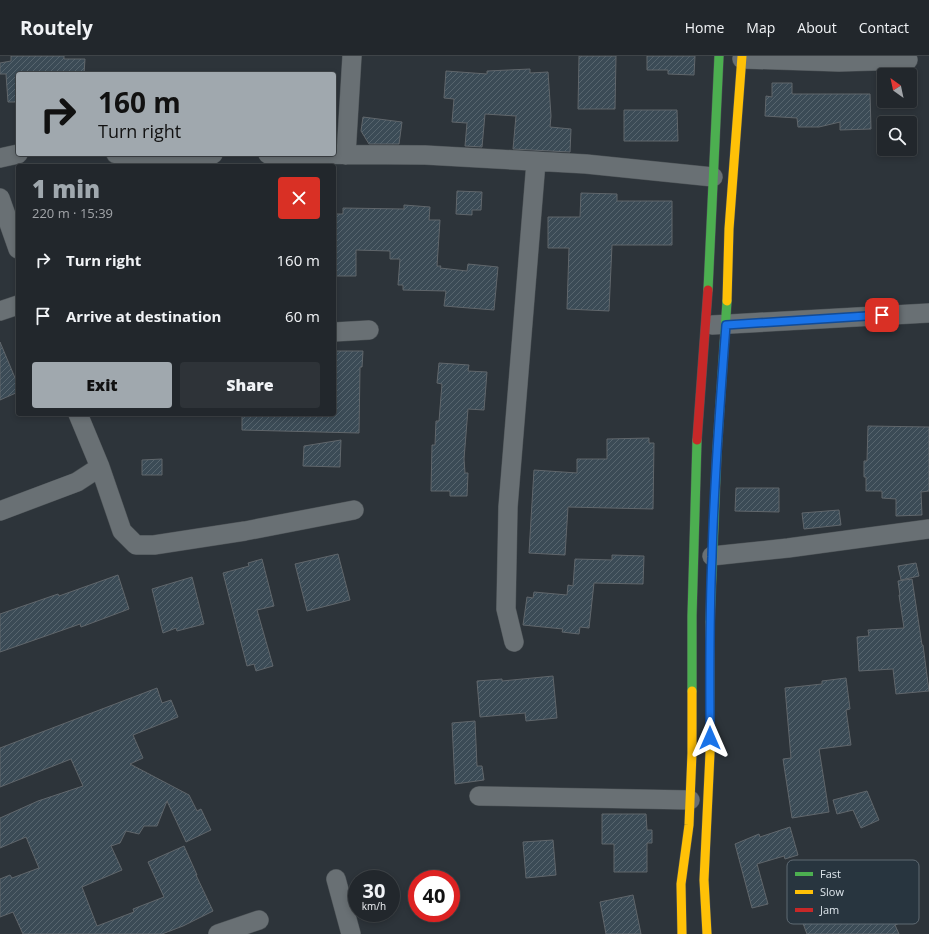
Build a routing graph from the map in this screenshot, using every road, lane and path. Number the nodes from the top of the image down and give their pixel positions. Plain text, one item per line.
1 (352, 56) edge
2 (719, 56) edge
3 (742, 57) edge
4 (908, 60) dead end
5 (16, 154) edge
6 (336, 155) edge
7 (346, 155) junction
8 (0, 158) edge
9 (536, 162) junction
10 (713, 177) junction
11 (0, 198) edge
12 (16, 243) edge
13 (16, 306) edge
14 (0, 311) edge
15 (929, 313) edge
16 (706, 325) junction
17 (726, 325) junction
18 (369, 330) dead end
19 (336, 332) edge
20 (79, 416) edge
21 (100, 467) junction
22 (0, 510) edge
23 (354, 510) dead end
24 (929, 529) edge
25 (712, 556) junction
26 (514, 642) dead end
27 (479, 796) dead end
28 (690, 800) junction
29 (336, 879) dead end
30 (259, 920) dead end
31 (218, 934) edge
32 (351, 934) edge
33 (682, 934) edge
34 (707, 934) edge

1 - 7 street
2 - 10 street
3 - 4 street
3 - 17 street
5 - 8 street
6 - 7 street
7 - 9 street
9 - 10 street
9 - 26 street
10 - 16 street
11 - 12 street
13 - 14 street
15 - 17 street
16 - 17 street
16 - 28 street
17 - 25 street
18 - 19 street
20 - 21 street
21 - 22 street
21 - 23 street
24 - 25 street
25 - 34 street
27 - 28 street
28 - 33 street
29 - 32 street
30 - 31 street

